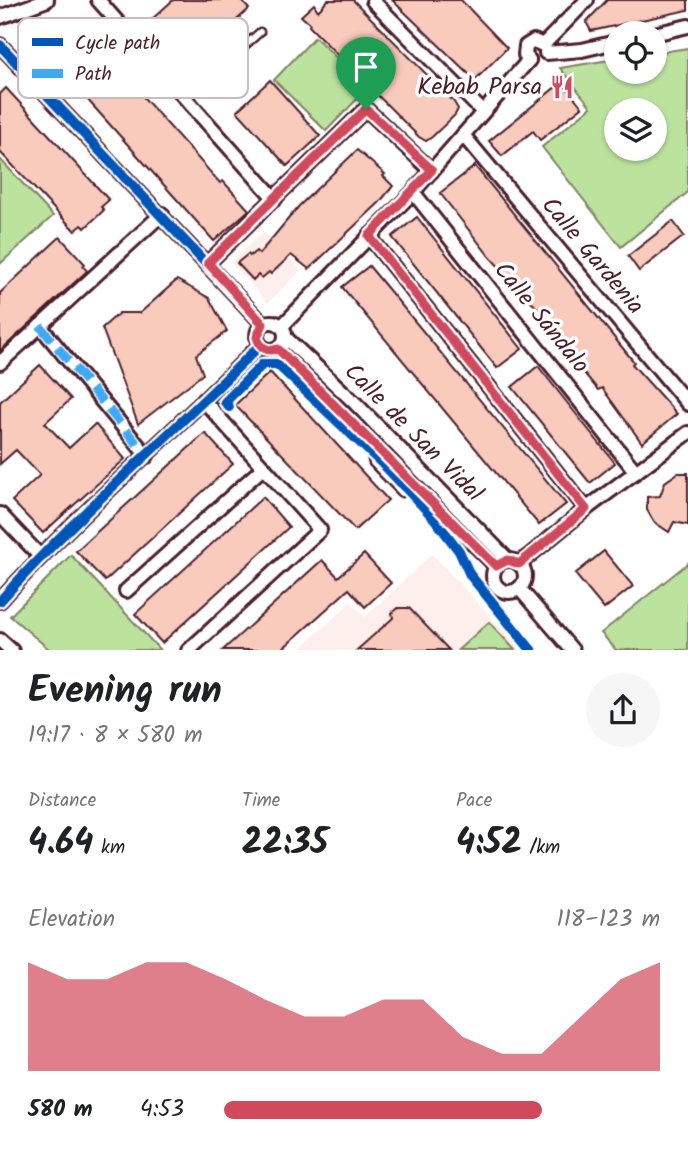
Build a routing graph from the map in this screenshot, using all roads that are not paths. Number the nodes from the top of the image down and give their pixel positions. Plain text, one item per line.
1 (47, 0) edge
2 (98, 0) edge
3 (587, 0) edge
4 (373, 1) edge
5 (0, 18) edge
6 (114, 18) edge
7 (688, 26) edge
8 (667, 31) edge
9 (260, 32) dead end
10 (248, 43) edge
11 (604, 45) edge
12 (0, 46) edge
13 (544, 49) junction
14 (18, 65) edge
15 (50, 98) edge
16 (185, 99) edge
17 (483, 112) junction
18 (463, 135) junction
19 (432, 170) junction
20 (413, 192) junction
21 (275, 200) junction
22 (162, 214) junction
23 (369, 236) junction
24 (208, 263) junction
25 (263, 324) junction
26 (40, 326) junction
27 (284, 332) junction
28 (260, 345) junction
29 (278, 349) junction
30 (0, 363) edge
31 (205, 402) junction
32 (688, 404) edge
33 (688, 433) edge
34 (366, 435) junction
35 (147, 456) junction
36 (264, 467) junction
37 (636, 472) junction
38 (402, 494) dead end
39 (586, 509) junction
40 (0, 514) edge
41 (40, 556) junction
42 (508, 563) junction
43 (519, 588) junction
44 (126, 591) dead end
45 (0, 601) edge
46 (0, 640) edge
47 (12, 650) edge
48 (188, 650) edge
49 (573, 650) edge

1 - 5 street
2 - 6 street
3 - 13 street
4 - 17 street
7 - 8 street
9 - 10 lane
11 - 13 street
12 - 14 street
13 - 17 street
15 - 22 street
16 - 21 street
17 - 18 street
18 - 19 street
18 - 32 street, Calle Gardenia
19 - 20 street
19 - 21 street
20 - 23 street
20 - 37 street, Calle Sándalo
21 - 24 street
22 - 24 street
22 - 26 street
23 - 27 street
23 - 39 street
24 - 25 street
25 - 27 street
25 - 28 street
26 - 30 street
26 - 35 street
27 - 29 street
27 - 42 street, Calle de San Vidal
28 - 29 street
28 - 31 street
29 - 34 street, Calle de San Vidal
31 - 35 street
31 - 36 street
33 - 37 street
34 - 38 lane
34 - 42 street, Calle de San Vidal
35 - 41 street
36 - 44 street
36 - 48 street
37 - 39 street
39 - 42 street
40 - 41 street
41 - 45 street
42 - 43 street
42 - 43 street
43 - 49 street
46 - 47 street

